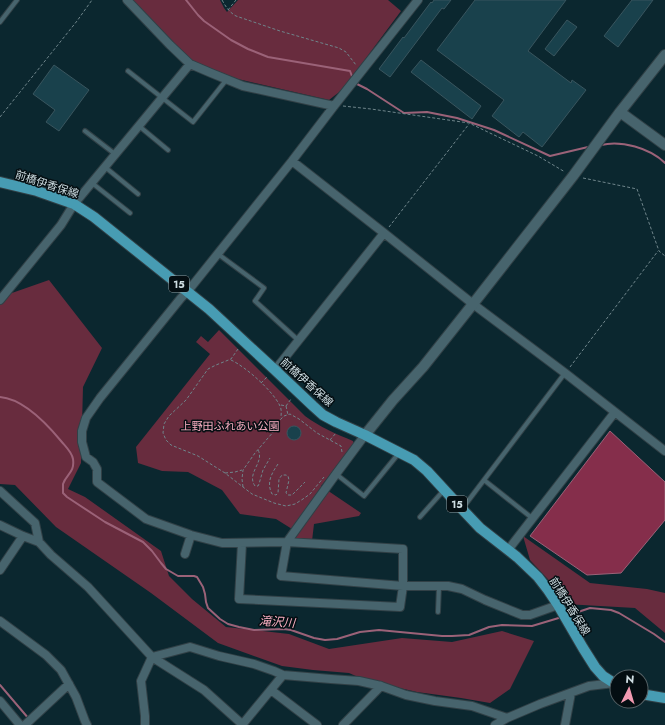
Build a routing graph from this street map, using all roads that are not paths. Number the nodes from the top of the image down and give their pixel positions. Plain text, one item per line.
1 (17, 0) edge
2 (127, 0) edge
3 (418, 0) edge
4 (0, 22) edge
5 (665, 56) edge
6 (190, 64) junction
7 (128, 71) dead end
8 (227, 79) junction
9 (162, 97) junction
10 (334, 106) junction
11 (620, 112) junction
12 (138, 126) junction
13 (85, 131) dead end
14 (665, 145) edge
15 (168, 150) dead end
16 (115, 154) junction
17 (292, 162) junction
18 (105, 167) junction
19 (0, 182) edge
20 (92, 183) junction
21 (138, 194) dead end
22 (74, 204) junction
23 (130, 213) dead end
24 (384, 233) junction
25 (218, 254) junction
26 (188, 291) junction
27 (0, 300) edge
28 (473, 304) junction
29 (299, 340) junction
30 (272, 373) junction
31 (565, 374) junction
32 (615, 412) junction
33 (365, 435) junction
34 (665, 451) edge
35 (399, 453) junction
36 (336, 474) junction
37 (484, 480) junction
38 (444, 490) junction
39 (0, 491) edge
40 (462, 509) junction
41 (420, 517) dead end
42 (532, 518) junction
43 (0, 525) edge
44 (190, 534) junction
45 (23, 536) junction
46 (39, 542) junction
47 (287, 542) junction
48 (242, 544) junction
49 (508, 550) junction
50 (185, 554) dead end
51 (0, 570) edge
52 (403, 586) junction
53 (439, 586) junction
54 (559, 608) junction
55 (438, 612) dead end
56 (0, 621) edge
57 (152, 657) junction
58 (283, 675) junction
59 (609, 680) edge
60 (69, 684) junction
61 (609, 684) edge
62 (381, 686) junction
63 (271, 690) junction
64 (571, 693) junction
65 (649, 695) edge
66 (665, 698) edge
67 (0, 701) edge
68 (507, 718) junction
69 (20, 725) edge
70 (25, 725) edge
71 (87, 725) edge
72 (145, 725) edge
73 (242, 725) edge
74 (317, 725) edge
75 (343, 725) edge
76 (495, 725) edge
77 (565, 725) edge

1 - 4 lane
2 - 6 street
3 - 10 street
5 - 11 street
6 - 8 street
6 - 9 street
7 - 9 lane
8 - 9 lane
8 - 10 street
9 - 12 street
10 - 17 street
11 - 14 street
11 - 28 street
12 - 15 lane
12 - 16 street
13 - 16 lane
16 - 18 street
17 - 24 street
17 - 25 street
18 - 20 street
18 - 21 lane
19 - 22 main road, 前橋伊香保線 / 15
20 - 22 street
20 - 23 lane
22 - 26 main road, 前橋伊香保線 / 15
22 - 27 street
24 - 28 street
24 - 29 street
25 - 26 street
25 - 29 lane
26 - 30 main road, 前橋伊香保線 / 15
26 - 44 street
28 - 31 street
28 - 33 street
29 - 30 street
30 - 33 main road, 前橋伊香保線 / 15
31 - 32 street
31 - 37 lane
32 - 34 street
32 - 42 street
33 - 35 main road, 前橋伊香保線 / 15
33 - 36 street
35 - 36 lane
35 - 38 main road, 前橋伊香保線 / 15
36 - 47 street
37 - 40 lane
37 - 42 lane
38 - 40 main road, 前橋伊香保線 / 15
38 - 41 lane
39 - 46 street
40 - 49 main road, 前橋伊香保線 / 15
42 - 49 street
43 - 45 street
44 - 48 street
44 - 50 street
45 - 46 street
45 - 51 street
46 - 57 street
47 - 48 street
47 - 52 street
47 - 52 street
48 - 52 street
49 - 54 main road, 前橋伊香保線 / 15
52 - 53 street
53 - 54 street
53 - 55 lane
54 - 59 main road, 前橋伊香保線 / 15
56 - 60 street
57 - 58 street
57 - 72 street
57 - 73 street
58 - 62 street
58 - 63 street
60 - 70 street
60 - 71 street
61 - 64 street
62 - 68 street
62 - 75 street
63 - 73 street
63 - 74 street
64 - 68 street
64 - 77 street
65 - 66 main road
67 - 69 street
68 - 76 street

